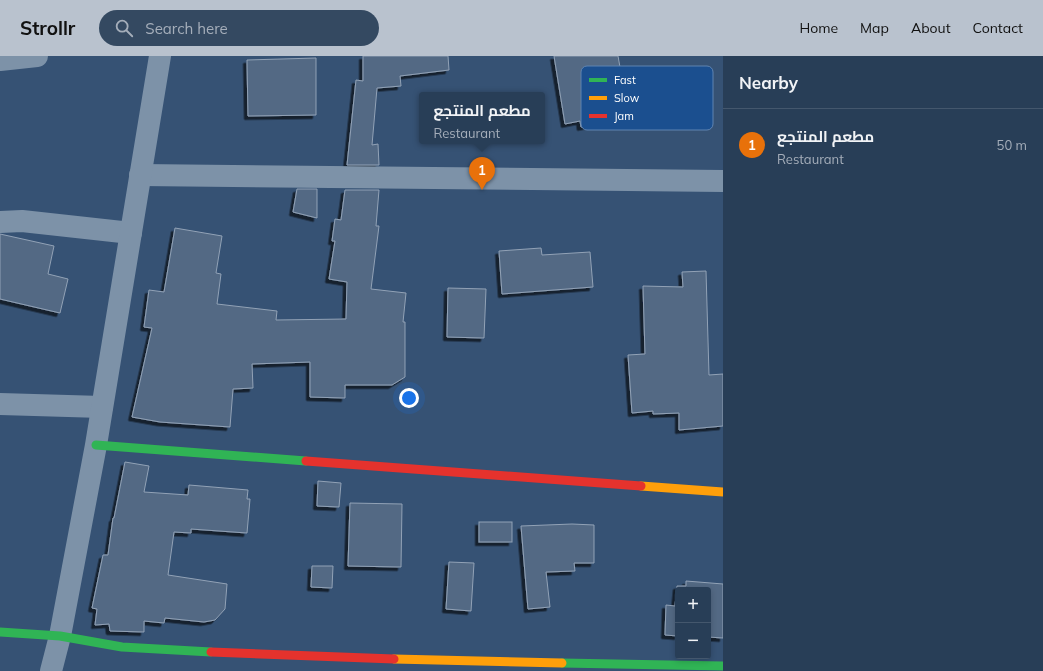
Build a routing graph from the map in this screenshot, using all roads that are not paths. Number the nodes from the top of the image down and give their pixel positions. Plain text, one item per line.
1 (37, 56) edge
2 (160, 56) edge
3 (0, 60) edge
4 (140, 175) junction
5 (723, 181) edge
6 (0, 222) edge
7 (130, 233) junction
8 (0, 404) edge
9 (102, 407) junction
10 (96, 445) junction
11 (723, 492) edge
12 (0, 632) edge
13 (60, 636) junction
14 (492, 666) edge
15 (723, 666) edge
16 (52, 671) edge

1 - 3 street
2 - 4 street
4 - 5 street
4 - 7 street
6 - 7 street
7 - 9 street
8 - 9 street
9 - 10 street
10 - 11 street
10 - 13 street
12 - 13 street
13 - 14 street
13 - 16 street
14 - 15 street

